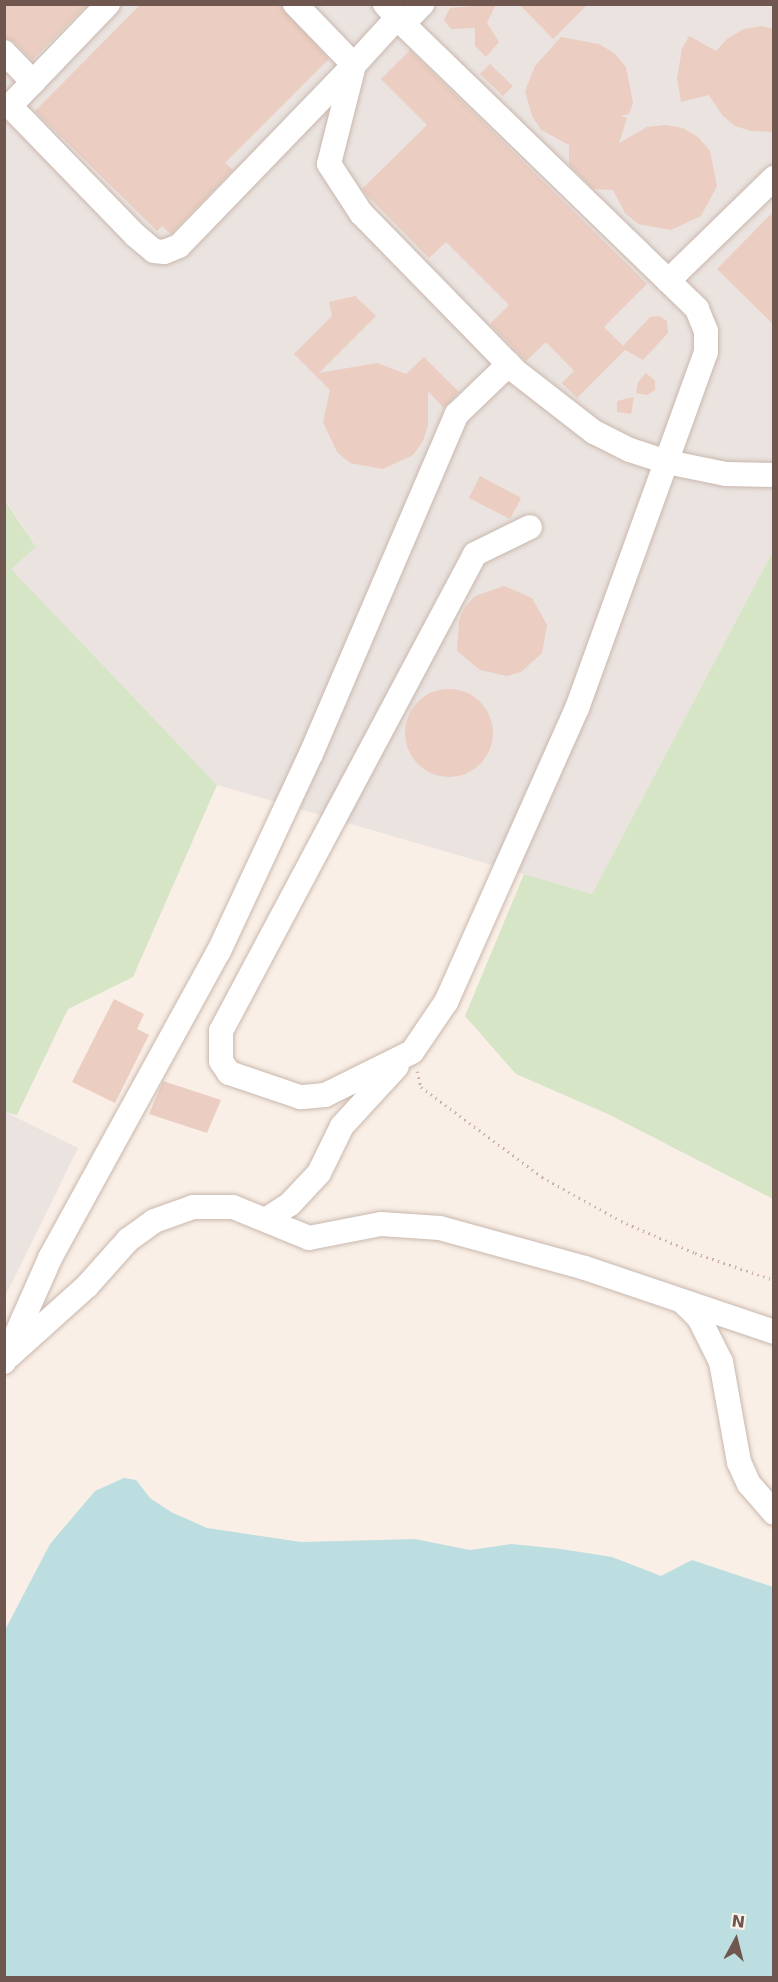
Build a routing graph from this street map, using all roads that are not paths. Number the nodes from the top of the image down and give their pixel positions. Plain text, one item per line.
1 (108, 4) edge
2 (295, 4) edge
3 (422, 4) edge
4 (395, 15) edge
5 (4, 52) edge
6 (354, 66) junction
7 (33, 82) junction
8 (7, 108) edge
9 (774, 177) edge
10 (668, 280) junction
11 (508, 364) junction
12 (667, 462) junction
13 (774, 475) edge
14 (530, 527) dead end
15 (412, 1052) junction
16 (267, 1219) junction
17 (684, 1303) junction
18 (774, 1332) edge
19 (6, 1359) edge
20 (774, 1513) edge

1 - 7 lane
2 - 6 lane
3 - 4 lane
4 - 6 lane
4 - 10 lane
5 - 7 lane
6 - 8 lane
6 - 11 lane
7 - 8 lane
9 - 10 lane
10 - 12 lane
11 - 12 lane
11 - 19 lane
12 - 13 lane
12 - 15 lane
14 - 15 lane
15 - 16 lane
16 - 17 lane
16 - 19 lane
17 - 18 lane
17 - 20 lane

